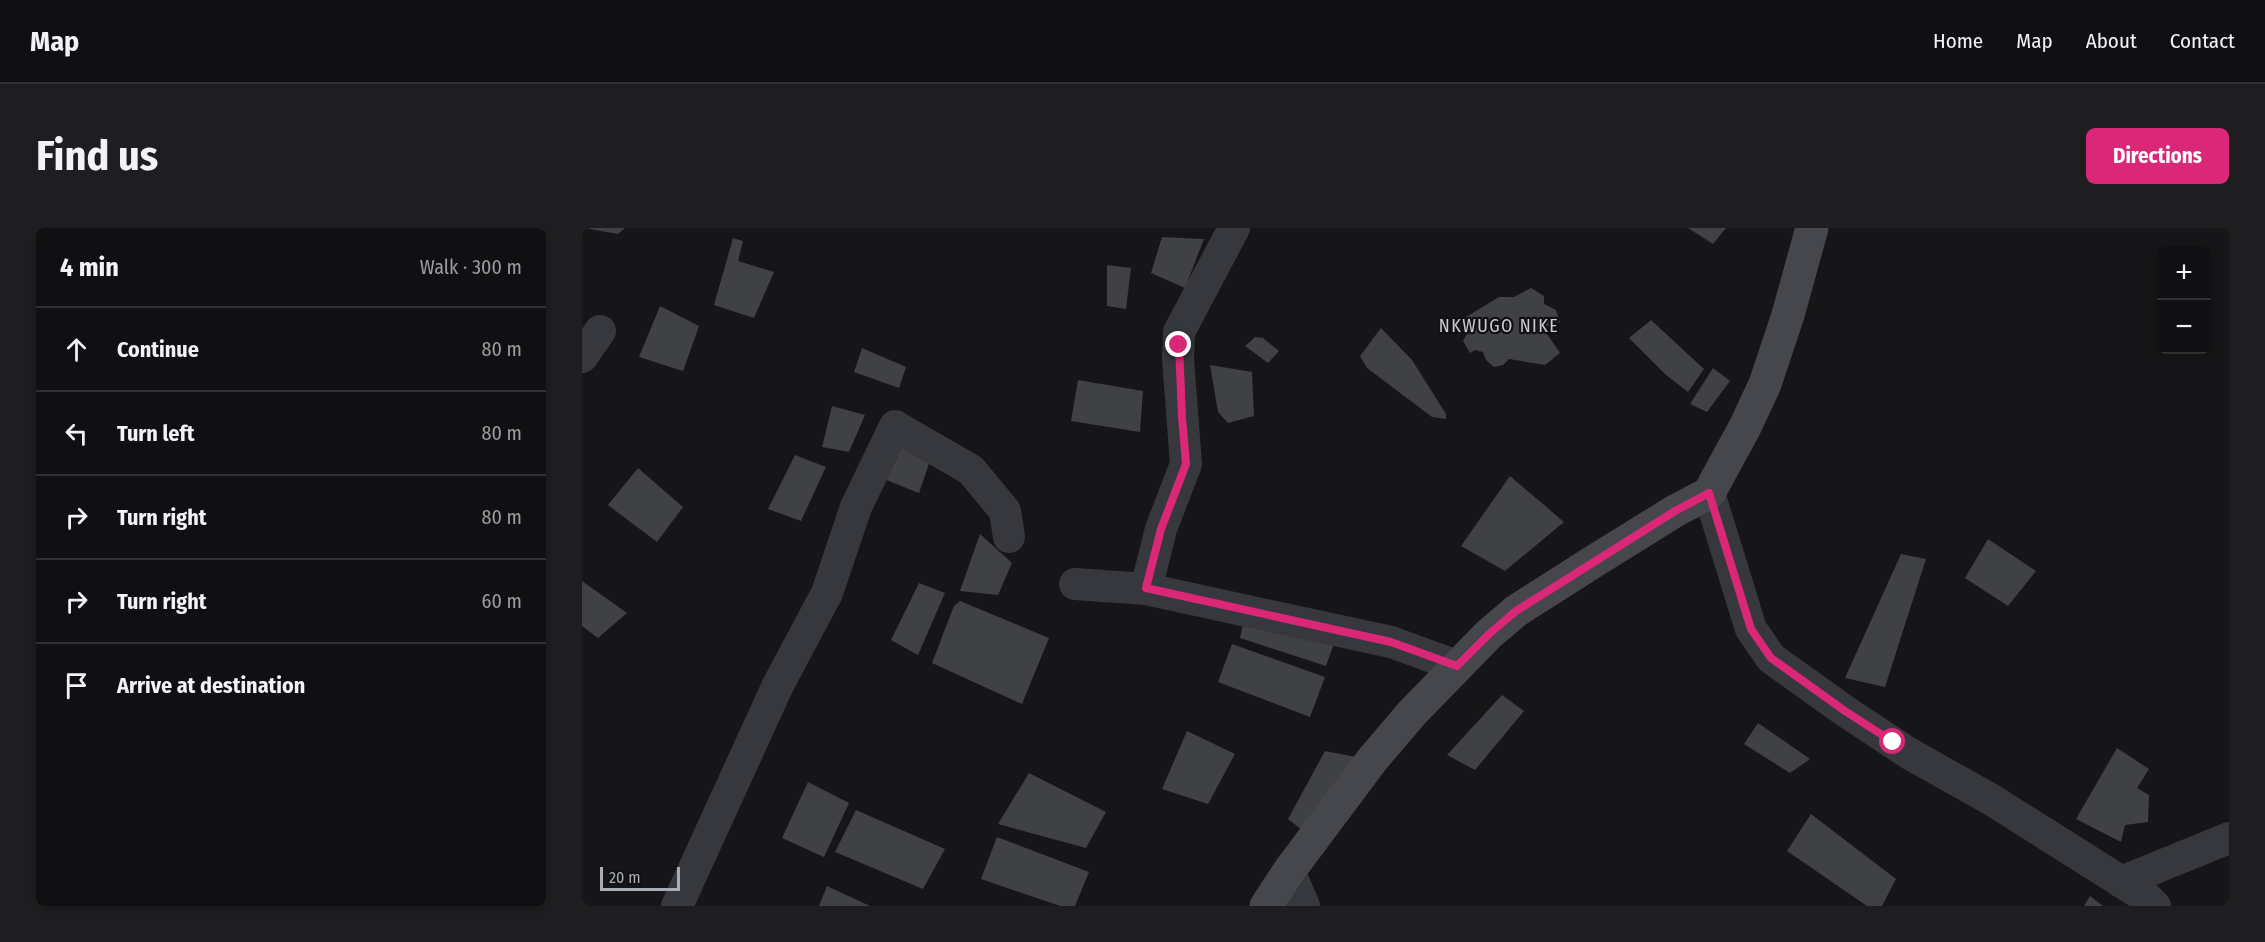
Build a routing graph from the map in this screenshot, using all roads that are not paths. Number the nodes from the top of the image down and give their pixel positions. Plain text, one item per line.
1 (1234, 228) edge
2 (1812, 228) edge
3 (600, 331) dead end
4 (582, 357) edge
5 (1709, 493) junction
6 (1009, 537) dead end
7 (1075, 584) dead end
8 (1146, 588) junction
9 (1457, 666) junction
10 (2229, 838) edge
11 (1289, 871) junction
12 (2121, 882) junction
13 (677, 906) edge
14 (1266, 906) edge
15 (1304, 906) edge
16 (2155, 906) edge

1 - 8 street
2 - 5 street
3 - 4 street
5 - 9 street
5 - 12 street
6 - 13 street
7 - 8 street
8 - 9 street
9 - 11 street
10 - 12 street
11 - 14 street
11 - 15 street
12 - 16 street

